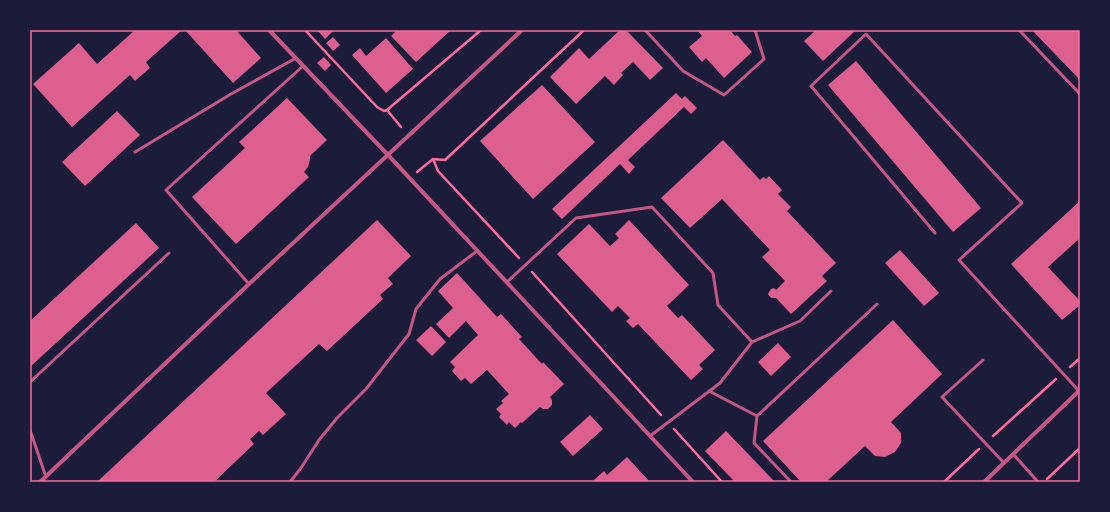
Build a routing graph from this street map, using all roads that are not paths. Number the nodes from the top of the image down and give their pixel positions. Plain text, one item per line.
1 (269, 30) edge
2 (522, 30) edge
3 (645, 30) edge
4 (755, 30) edge
5 (1019, 30) edge
6 (296, 58) junction
7 (303, 66) junction
8 (1080, 94) edge
9 (135, 152) dead end
10 (388, 155) junction
11 (936, 233) dead end
12 (477, 251) junction
13 (169, 253) dead end
14 (507, 282) junction
15 (250, 284) junction
16 (831, 291) dead end
17 (877, 304) dead end
18 (752, 342) junction
19 (983, 360) dead end
20 (30, 382) edge
21 (1079, 390) edge
22 (709, 391) junction
23 (757, 416) junction
24 (30, 430) edge
25 (650, 436) junction
26 (1013, 454) junction
27 (1004, 464) junction
28 (46, 477) junction
29 (40, 482) edge
30 (290, 482) edge
31 (693, 482) edge
32 (791, 482) edge
33 (984, 482) edge
34 (1038, 482) edge

1 - 6 street
2 - 10 street
3 - 4 lane
5 - 8 lane
6 - 7 street
6 - 9 lane
7 - 10 street
7 - 15 lane
10 - 12 street
10 - 15 street
11 - 21 lane
12 - 14 street
12 - 30 lane
13 - 20 lane
14 - 18 lane
14 - 25 street
15 - 28 street
16 - 18 lane
17 - 23 lane
18 - 22 lane
19 - 27 lane
21 - 26 street
22 - 23 lane
22 - 25 lane
23 - 32 lane
24 - 28 lane
25 - 31 street
26 - 27 street
26 - 34 lane
27 - 33 street
28 - 29 street

